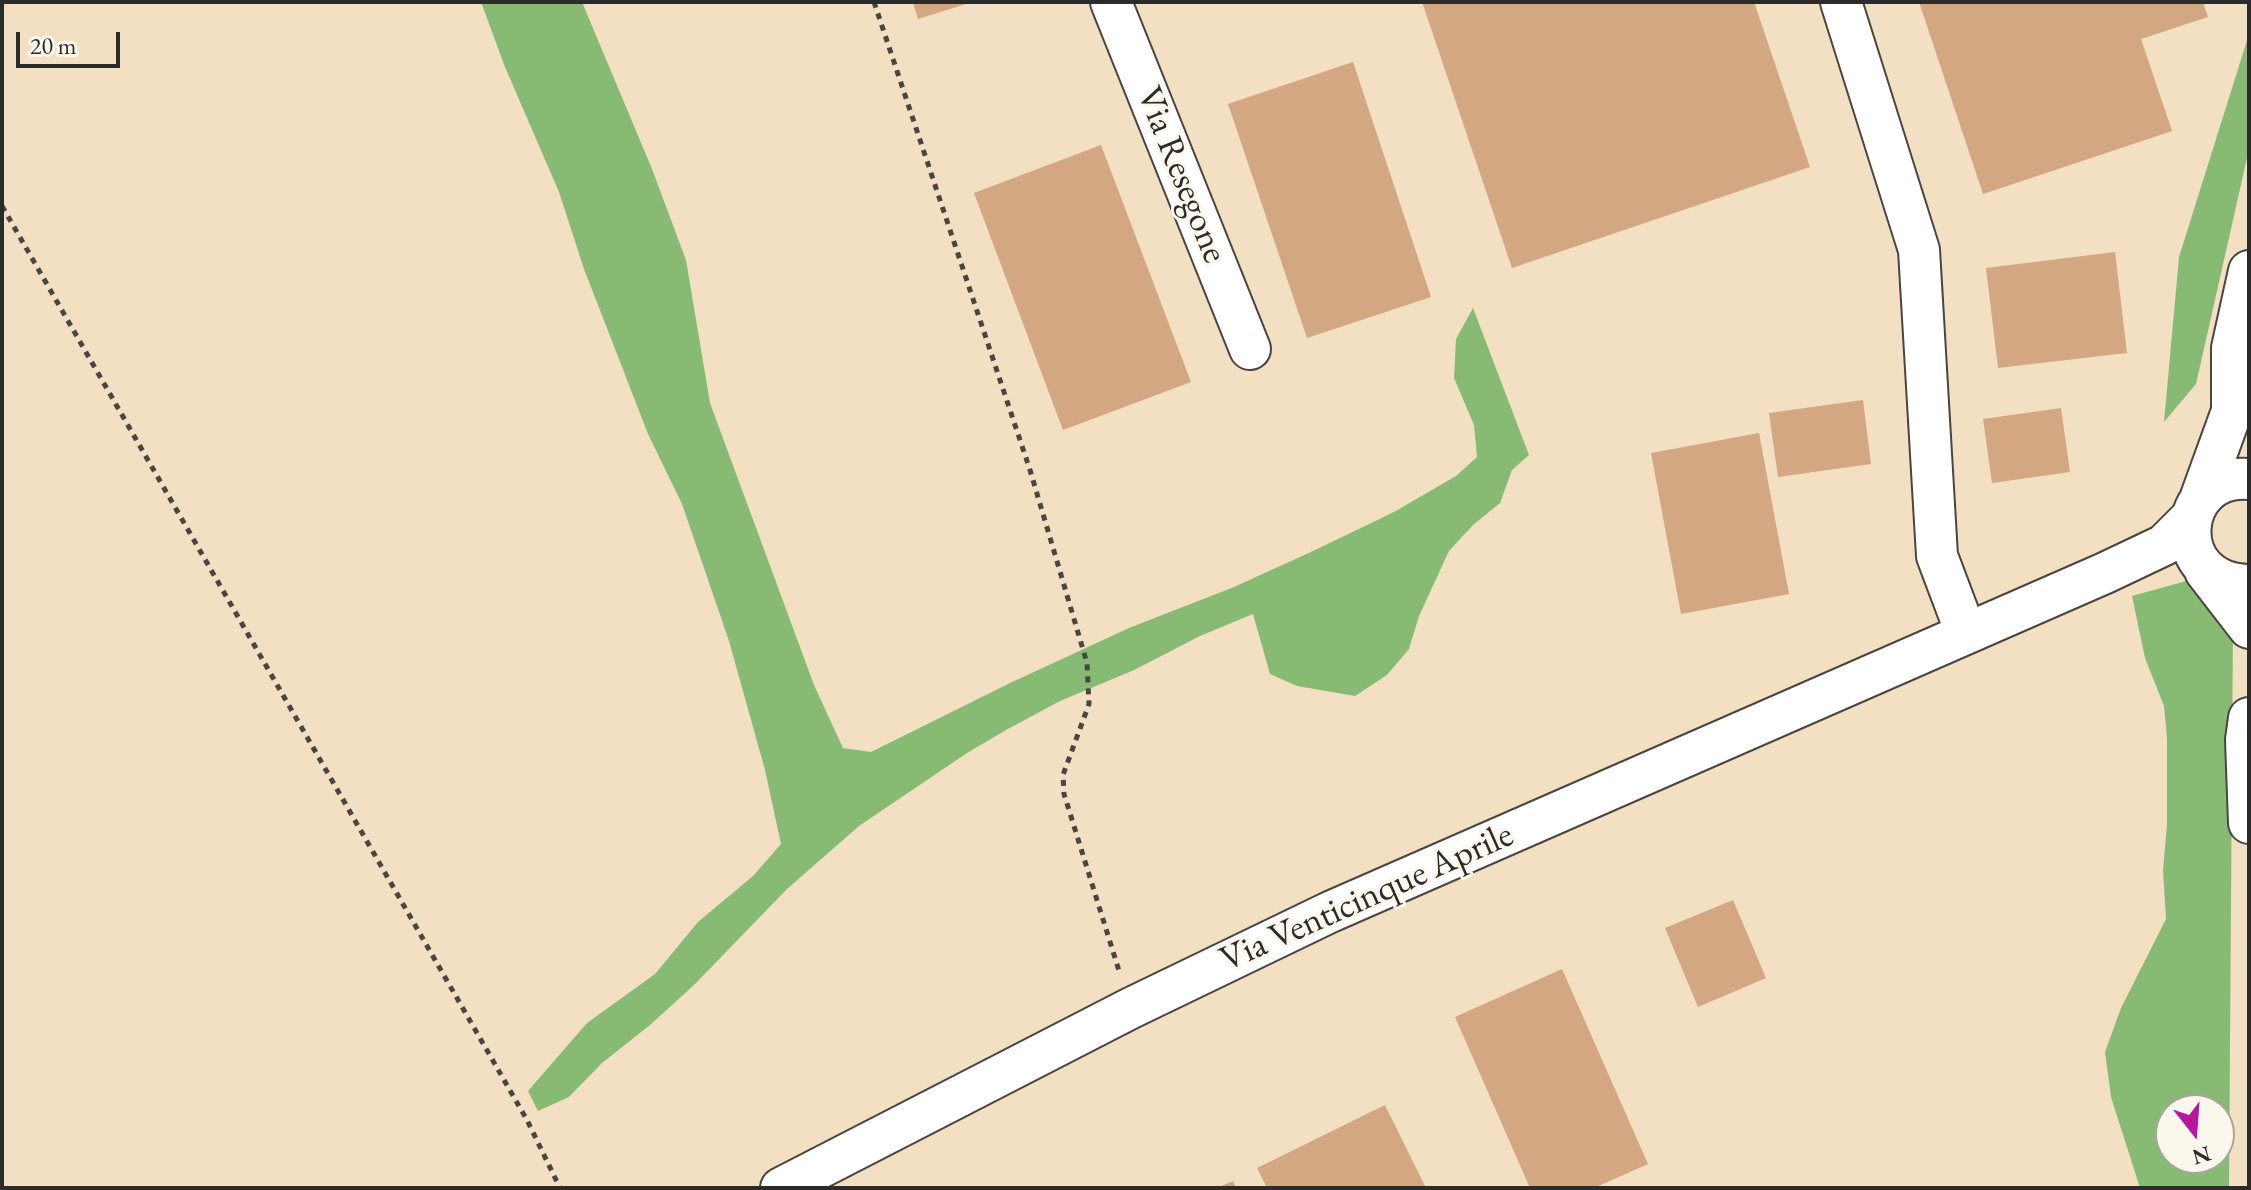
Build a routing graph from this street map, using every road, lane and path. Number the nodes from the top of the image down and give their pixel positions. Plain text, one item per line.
1 (874, 2) edge
2 (1111, 2) edge
3 (1841, 2) edge
4 (2, 206) edge
5 (2249, 271) edge
6 (1250, 349) dead end
7 (2232, 411) junction
8 (2249, 451) edge
9 (2249, 479) edge
10 (2190, 537) junction
11 (2249, 585) edge
12 (2249, 628) edge
13 (1966, 633) junction
14 (2249, 718) edge
15 (2249, 823) edge
16 (1131, 1008) junction
17 (560, 1188) edge
18 (781, 1188) edge

1 - 16 path
2 - 6 street, Via Resegone
3 - 13 street
4 - 17 path
5 - 7 street
7 - 8 street
7 - 10 street
9 - 10 street, Via Venticinque Aprile
10 - 11 street
10 - 12 street
10 - 13 street, Via Venticinque Aprile
13 - 16 street, Via Venticinque Aprile
14 - 15 street
16 - 18 street, Via Venticinque Aprile

